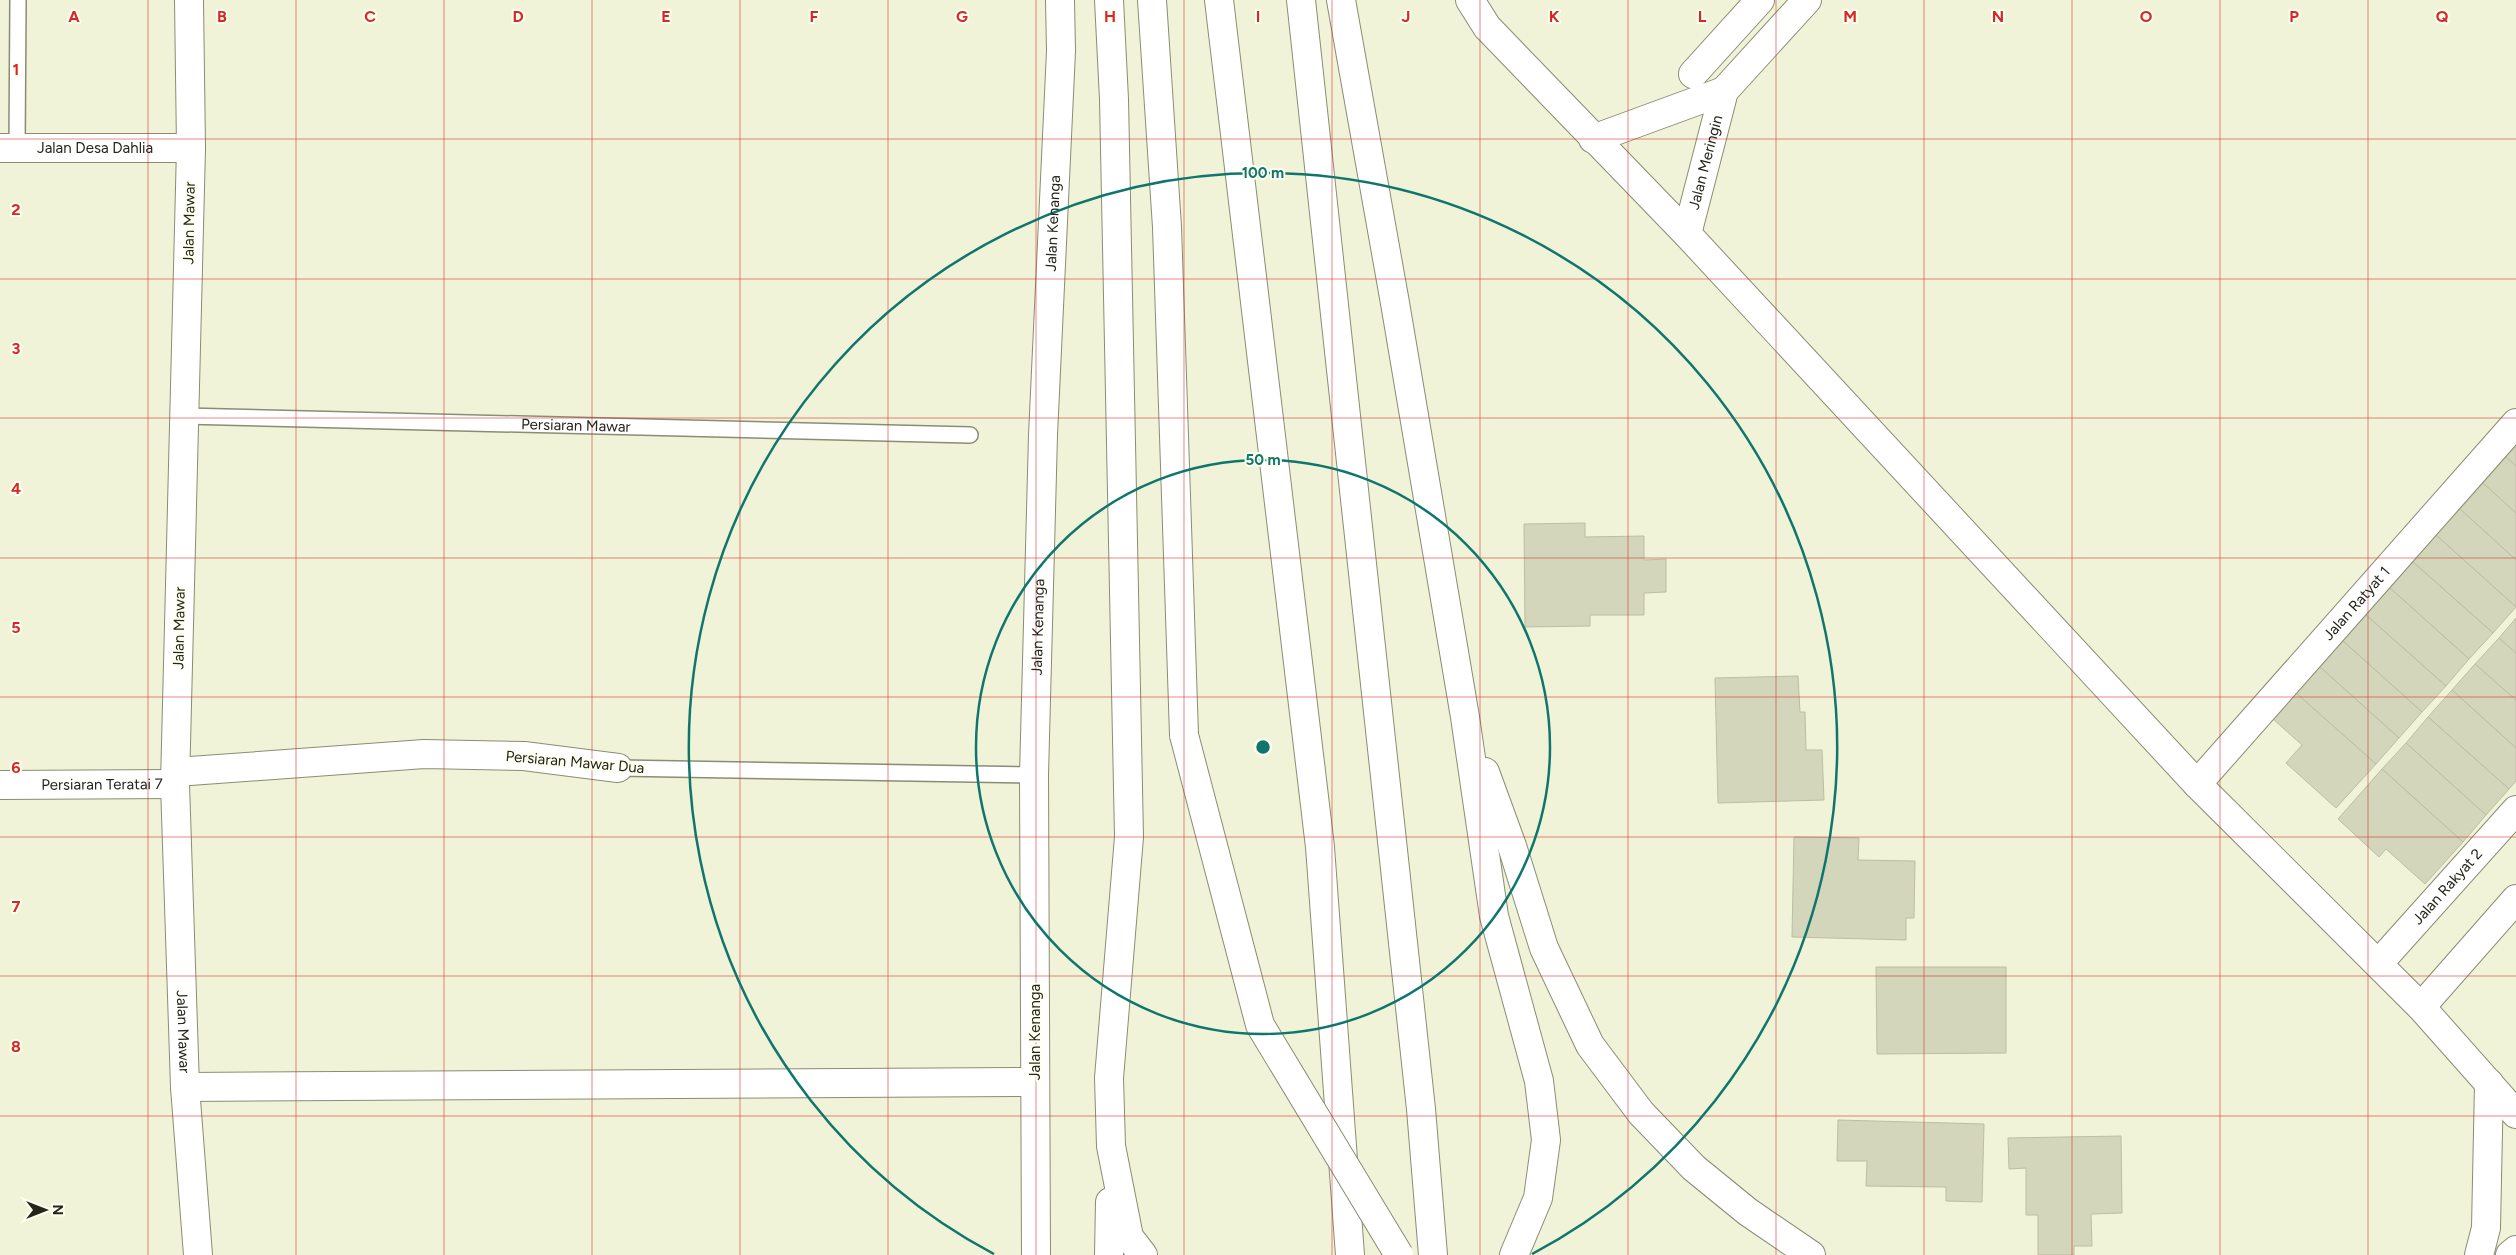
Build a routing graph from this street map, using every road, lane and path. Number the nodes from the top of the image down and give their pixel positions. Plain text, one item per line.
1 (18, 0) edge
2 (189, 0) edge
3 (1060, 0) edge
4 (1109, 0) edge
5 (1152, 0) edge
6 (1220, 0) edge
7 (1301, 0) edge
8 (1341, 0) edge
9 (1470, 0) edge
10 (1760, 0) edge
11 (1807, 0) edge
12 (1693, 74) dead end
13 (1724, 92) junction
14 (1593, 139) junction
15 (9, 148) edge
16 (191, 148) junction
17 (1687, 234) junction
18 (184, 416) junction
19 (2516, 423) edge
20 (970, 435) dead end
21 (1465, 717) junction
22 (618, 768) joint
23 (1034, 775) junction
24 (175, 778) junction
25 (2198, 784) junction
26 (0, 785) edge
27 (2516, 810) edge
28 (2516, 899) edge
29 (2378, 964) junction
30 (2421, 1007) junction
31 (1035, 1082) junction
32 (2489, 1083) junction
33 (185, 1087) junction
34 (2516, 1114) edge
35 (1111, 1146) junction
36 (2516, 1250) edge
37 (198, 1255) edge
38 (1036, 1255) edge
39 (1109, 1255) edge
40 (1143, 1255) edge
41 (1350, 1255) edge
42 (1399, 1255) edge
43 (1433, 1255) edge
44 (1514, 1255) edge
45 (1811, 1255) edge
46 (2479, 1255) edge
47 (2510, 1255) edge

1 - 15 lane
2 - 16 main road, Jalan Mawar
3 - 23 main road, Jalan Kenanga
4 - 35 main road
5 - 42 main road, bridge
6 - 41 main road, bridge
7 - 43 main road
8 - 21 main road
9 - 14 main road
10 - 12 main road
11 - 13 main road, Jalan Meringin
13 - 14 main road, Jalan Meringin
13 - 17 main road, Jalan Meringin
14 - 17 main road
15 - 16 main road, Jalan Desa Dahlia
16 - 18 main road, Jalan Mawar
17 - 25 main road
18 - 20 lane, Persiaran Mawar
18 - 24 main road, Jalan Mawar
19 - 25 main road, Jalan Ratyat 1
21 - 44 main road
21 - 45 main road
22 - 23 lane, Persiaran Mawar Dua
22 - 24 main road, Persiaran Mawar Dua
23 - 31 main road, Jalan Kenanga
24 - 26 main road, Persiaran Teratai 7
24 - 33 main road, Jalan Mawar
25 - 29 main road
27 - 29 main road, Jalan Rakyat 2
28 - 30 main road
29 - 30 main road
30 - 32 main road
31 - 33 main road
31 - 38 main road, Jalan Kenanga
32 - 34 main road
32 - 46 main road
33 - 37 main road, Jalan Mawar
35 - 39 main road
35 - 40 main road
36 - 47 main road

